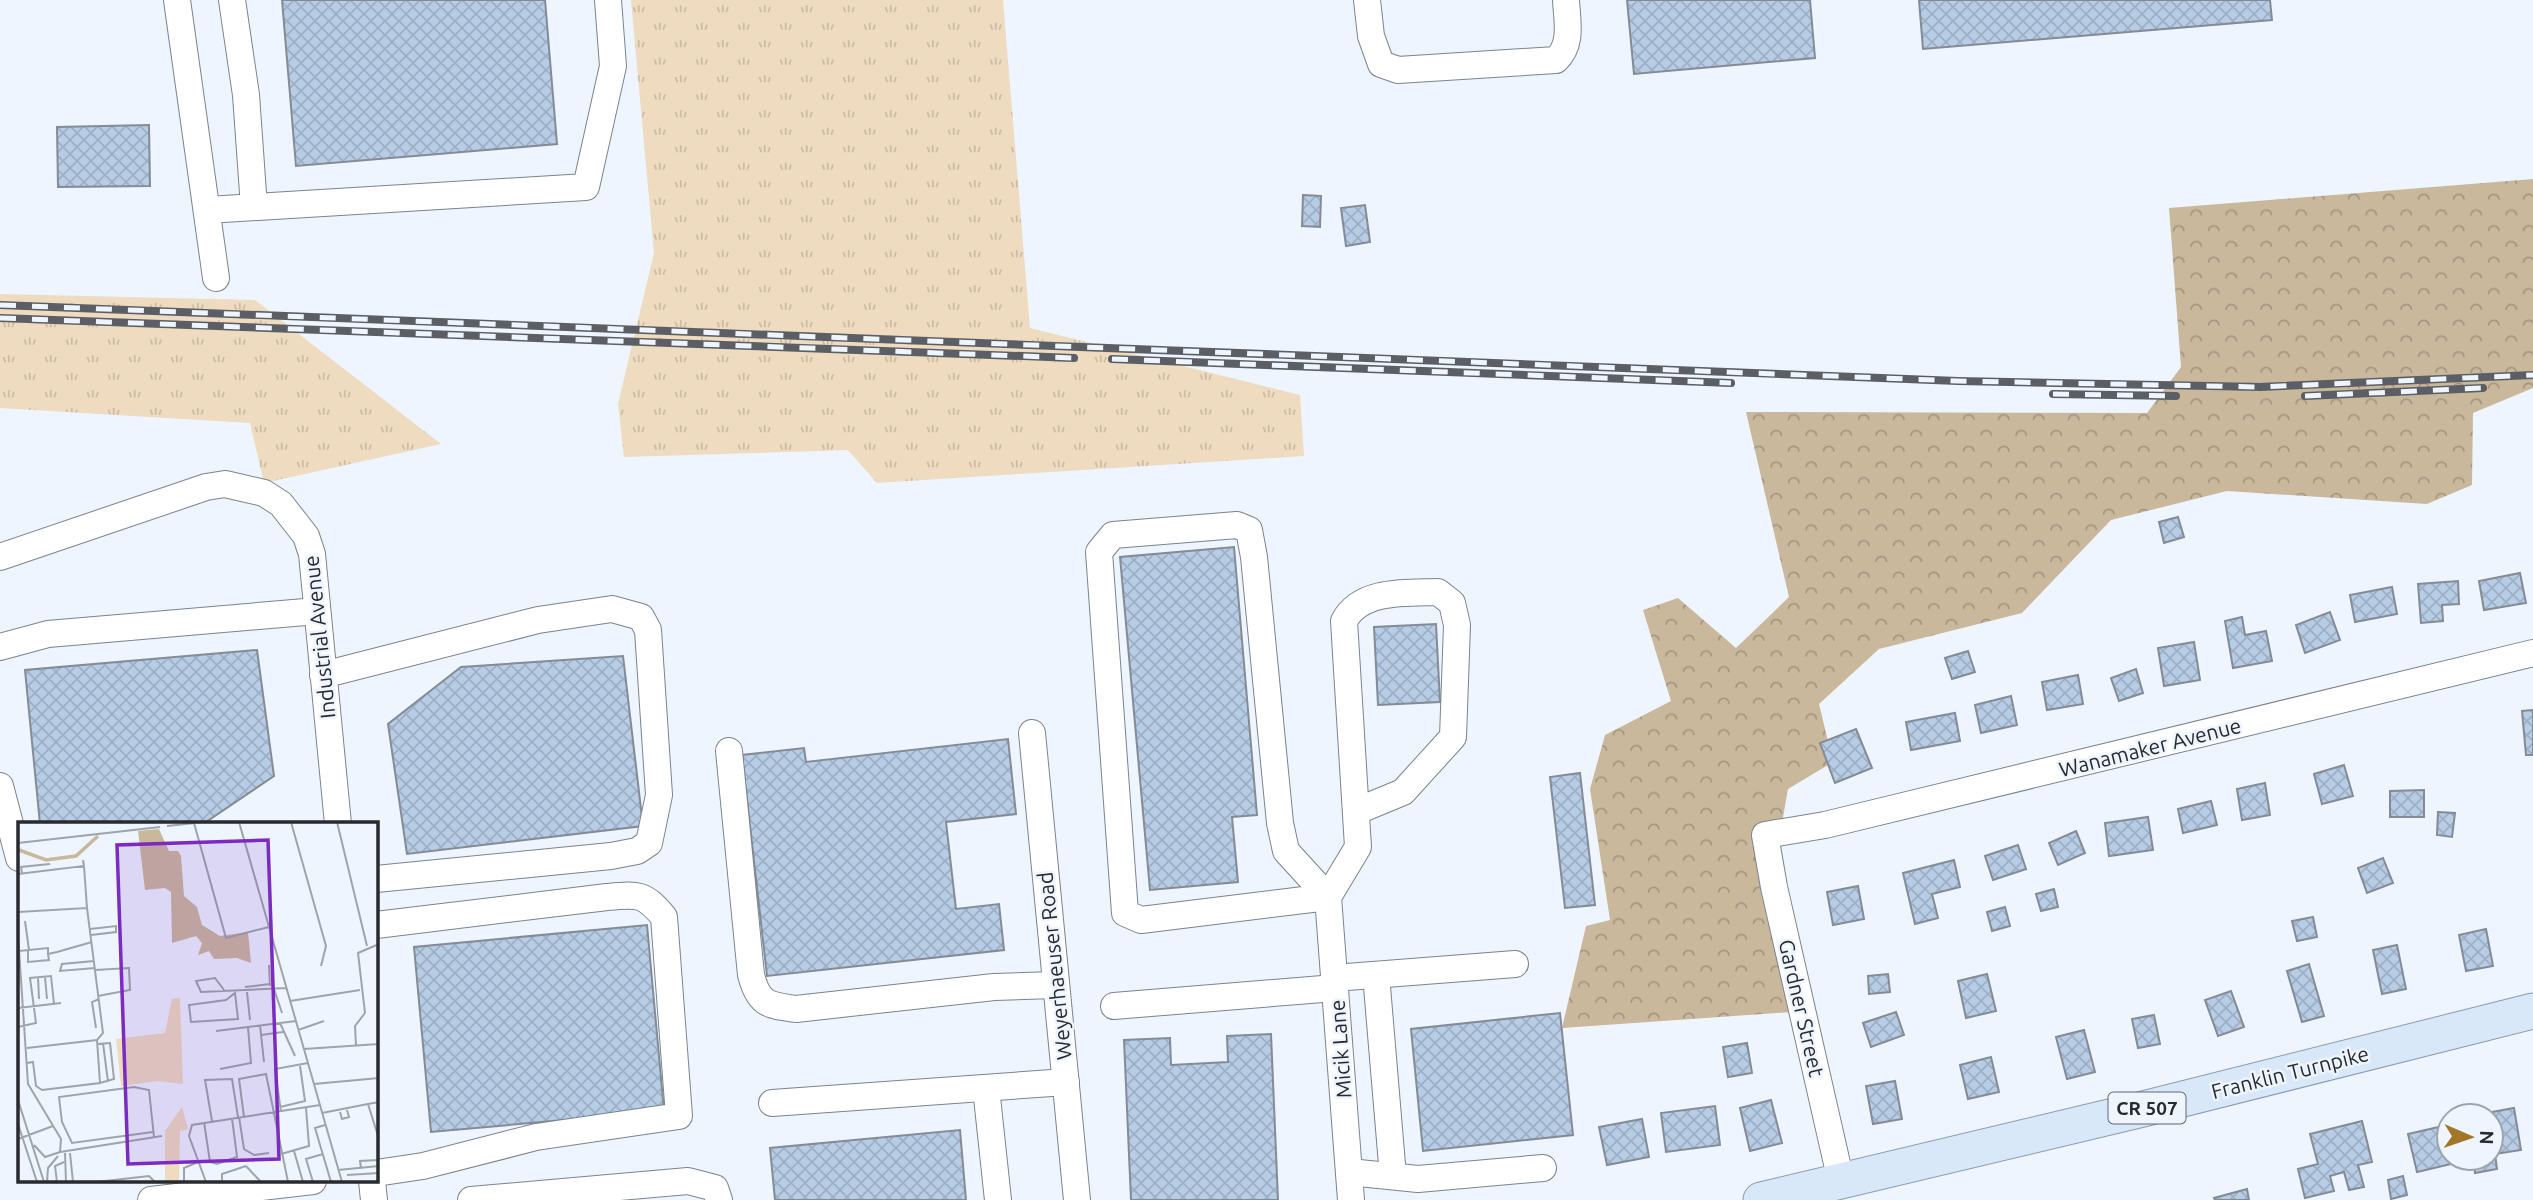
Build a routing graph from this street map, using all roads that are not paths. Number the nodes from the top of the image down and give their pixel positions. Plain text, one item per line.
1 (177, 0) edge
2 (232, 0) edge
3 (608, 0) edge
4 (1367, 0) edge
5 (1566, 0) edge
6 (254, 207) junction
7 (207, 210) junction
8 (216, 278) dead end
9 (0, 556) edge
10 (317, 611) junction
11 (0, 647) edge
12 (2533, 653) edge
13 (323, 675) junction
14 (1032, 733) dead end
15 (729, 751) dead end
16 (0, 786) edge
17 (1356, 811) junction
18 (338, 822) edge
19 (1765, 835) joint
20 (18, 854) edge
21 (378, 879) edge
22 (1328, 897) junction
23 (378, 925) edge
24 (1516, 964) dead end
25 (1376, 975) junction
26 (1335, 983) junction
27 (1055, 985) junction
28 (1114, 1006) dead end
29 (2533, 1011) edge
30 (1066, 1082) junction
31 (986, 1088) junction
32 (772, 1103) dead end
33 (1543, 1168) dead end
34 (1349, 1172) junction
35 (378, 1173) edge
36 (1393, 1176) junction
37 (1841, 1181) junction
38 (304, 1182) edge
39 (372, 1182) edge
40 (151, 1200) edge
41 (374, 1200) edge
42 (471, 1200) edge
43 (719, 1200) edge
44 (998, 1200) edge
45 (1077, 1200) edge
46 (1351, 1200) edge
47 (1760, 1200) edge

1 - 7 street
2 - 6 street
3 - 6 street
4 - 5 street
6 - 7 street
7 - 8 street
9 - 10 street, Industrial Avenue
10 - 11 street
10 - 13 street, Industrial Avenue
12 - 19 street, Wanamaker Avenue
13 - 18 street, Industrial Avenue
13 - 21 street
14 - 27 street, Weyerhaeuser Road
15 - 27 street
16 - 20 street
17 - 17 street
17 - 22 street
19 - 37 street, Gardner Street
22 - 22 street
22 - 26 street, Micik Lane
23 - 35 street
24 - 25 street
25 - 26 street
25 - 36 street
26 - 28 street
26 - 34 street, Micik Lane
27 - 30 street, Weyerhaeuser Road
29 - 37 main road, Franklin Turnpike / CR 507
30 - 31 street
30 - 45 street, Weyerhaeuser Road
31 - 32 street
31 - 44 street
33 - 36 street
34 - 36 street
34 - 46 street, Micik Lane
37 - 47 main road, Franklin Turnpike / CR 507
38 - 40 street
39 - 41 street
42 - 43 street

